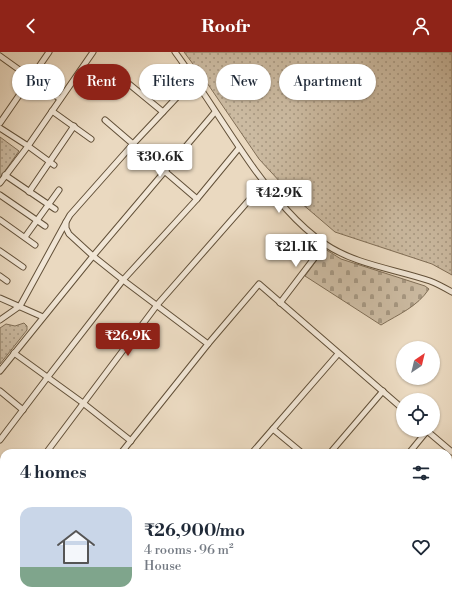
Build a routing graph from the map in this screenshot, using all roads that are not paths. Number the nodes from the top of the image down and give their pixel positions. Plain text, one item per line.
1 (49, 52) edge
2 (174, 52) edge
3 (92, 53) edge
4 (0, 56) edge
5 (41, 64) edge
6 (183, 64) edge
7 (12, 65) edge
8 (131, 86) edge
9 (65, 92) edge
10 (16, 100) edge
11 (59, 100) edge
12 (174, 100) edge
13 (208, 100) edge
14 (52, 111) junction
15 (163, 112) junction
16 (215, 112) junction
17 (105, 120) dead end
18 (0, 123) edge
19 (74, 126) junction
20 (0, 128) edge
21 (91, 139) dead end
22 (133, 144) junction
23 (28, 146) junction
24 (238, 148) junction
25 (50, 162) junction
26 (54, 165) dead end
27 (166, 172) junction
28 (5, 175) junction
29 (0, 182) edge
30 (264, 183) junction
31 (59, 190) dead end
32 (29, 192) junction
33 (0, 195) edge
34 (197, 199) junction
35 (48, 205) junction
36 (54, 210) dead end
37 (68, 218) junction
38 (0, 220) edge
39 (37, 220) junction
40 (45, 226) dead end
41 (25, 237) junction
42 (35, 244) dead end
43 (325, 244) junction
44 (0, 251) edge
45 (93, 256) junction
46 (23, 267) dead end
47 (0, 276) edge
48 (124, 280) junction
49 (7, 281) dead end
50 (452, 292) edge
51 (0, 298) edge
52 (280, 303) junction
53 (156, 305) junction
54 (20, 306) junction
55 (43, 317) junction
56 (0, 320) edge
57 (208, 344) junction
58 (14, 353) junction
59 (338, 354) junction
60 (0, 371) edge
61 (46, 378) junction
62 (0, 391) edge
63 (383, 391) junction
64 (83, 403) junction
65 (396, 403) edge
66 (23, 410) junction
67 (273, 429) junction
68 (422, 437) edge
69 (435, 437) edge
70 (0, 440) edge
71 (131, 441) junction
72 (49, 449) edge
73 (125, 449) edge
74 (256, 449) edge
75 (297, 449) edge
76 (333, 449) edge
77 (412, 449) edge
78 (449, 449) edge

1 - 5 street
2 - 6 street
3 - 9 street
4 - 7 street
8 - 15 street
10 - 18 street
11 - 14 street
12 - 15 street
13 - 16 street
14 - 19 street
14 - 23 street
15 - 22 street
16 - 24 street
16 - 27 street
17 - 22 street
19 - 21 street
19 - 25 street
20 - 23 street
22 - 27 street
22 - 37 street
23 - 25 street
23 - 28 street
24 - 30 street
24 - 34 street
25 - 26 street
25 - 32 street
27 - 34 street
27 - 45 street
28 - 29 street
28 - 32 street
30 - 43 street
30 - 53 street
31 - 35 street
32 - 35 street
33 - 39 street
34 - 48 street
35 - 36 street
35 - 39 street
37 - 45 street
37 - 54 street
38 - 41 street
39 - 40 street
39 - 41 street
41 - 42 street
43 - 50 street
43 - 52 street
44 - 46 street
45 - 48 street
45 - 55 street
47 - 49 street
48 - 53 street
48 - 61 street
51 - 54 street
52 - 57 street
52 - 59 street
53 - 57 street
53 - 64 street
54 - 55 street
54 - 56 street
55 - 58 street
57 - 71 street
58 - 60 street
58 - 61 street
59 - 63 street
59 - 67 street
61 - 64 street
61 - 66 street
62 - 66 street
63 - 65 street
63 - 76 street
64 - 71 street
64 - 72 street
66 - 70 street
67 - 74 street
67 - 75 street
68 - 77 street
69 - 78 street
71 - 73 street

